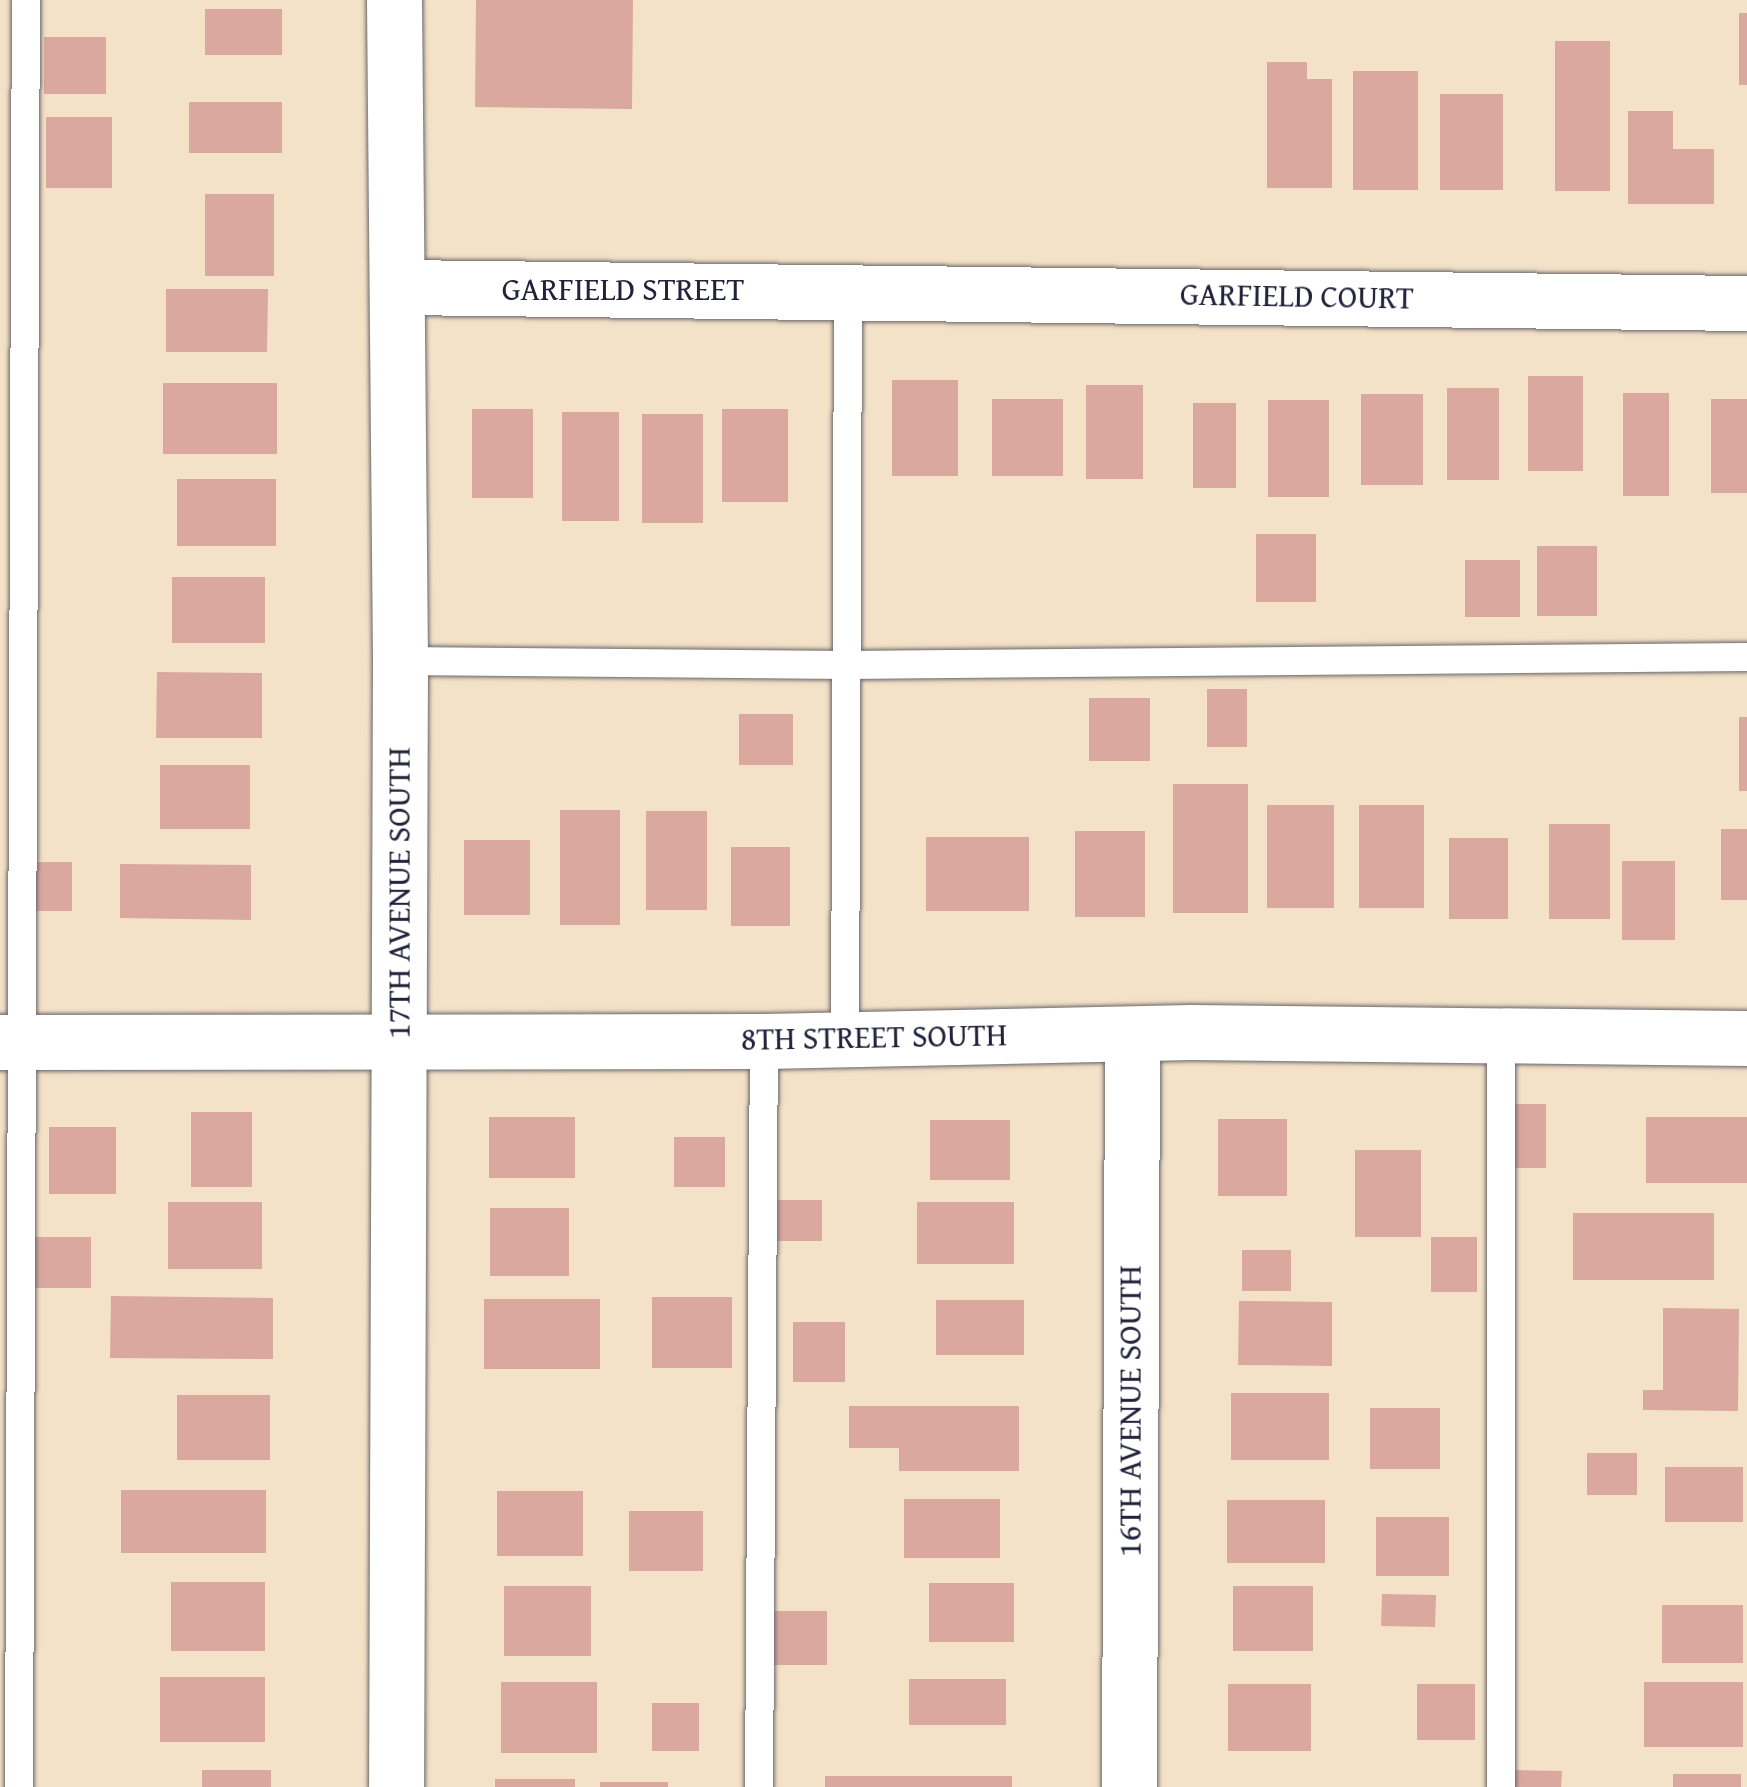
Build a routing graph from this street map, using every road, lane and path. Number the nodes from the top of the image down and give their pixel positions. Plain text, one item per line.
1 (26, 0) edge
2 (394, 0) edge
3 (398, 287) junction
4 (848, 290) junction
5 (1747, 303) edge
6 (1747, 657) edge
7 (400, 661) junction
8 (849, 665) junction
9 (1132, 1034) junction
10 (1501, 1038) junction
11 (1747, 1038) edge
12 (845, 1040) junction
13 (399, 1041) junction
14 (764, 1041) junction
15 (12, 1042) edge
16 (19, 1787) edge
17 (396, 1787) edge
18 (758, 1787) edge
19 (1129, 1787) edge
20 (1501, 1787) edge

1 - 15 lane
2 - 3 street, 17TH AVENUE SOUTH
3 - 4 street, GARFIELD STREET
3 - 7 street, 17TH AVENUE SOUTH
4 - 5 street, GARFIELD COURT
4 - 8 lane
6 - 8 lane
7 - 8 lane
7 - 13 street, 17TH AVENUE SOUTH
8 - 12 lane
9 - 10 street, 8TH STREET SOUTH
9 - 12 street, 8TH STREET SOUTH
9 - 19 street, 16TH AVENUE SOUTH
10 - 11 street, 8TH STREET SOUTH
10 - 20 lane
12 - 14 street, 8TH STREET SOUTH
13 - 14 street, 8TH STREET SOUTH
13 - 15 street, 8TH STREET SOUTH
13 - 17 street, 17TH AVENUE SOUTH
14 - 18 lane
15 - 16 lane

